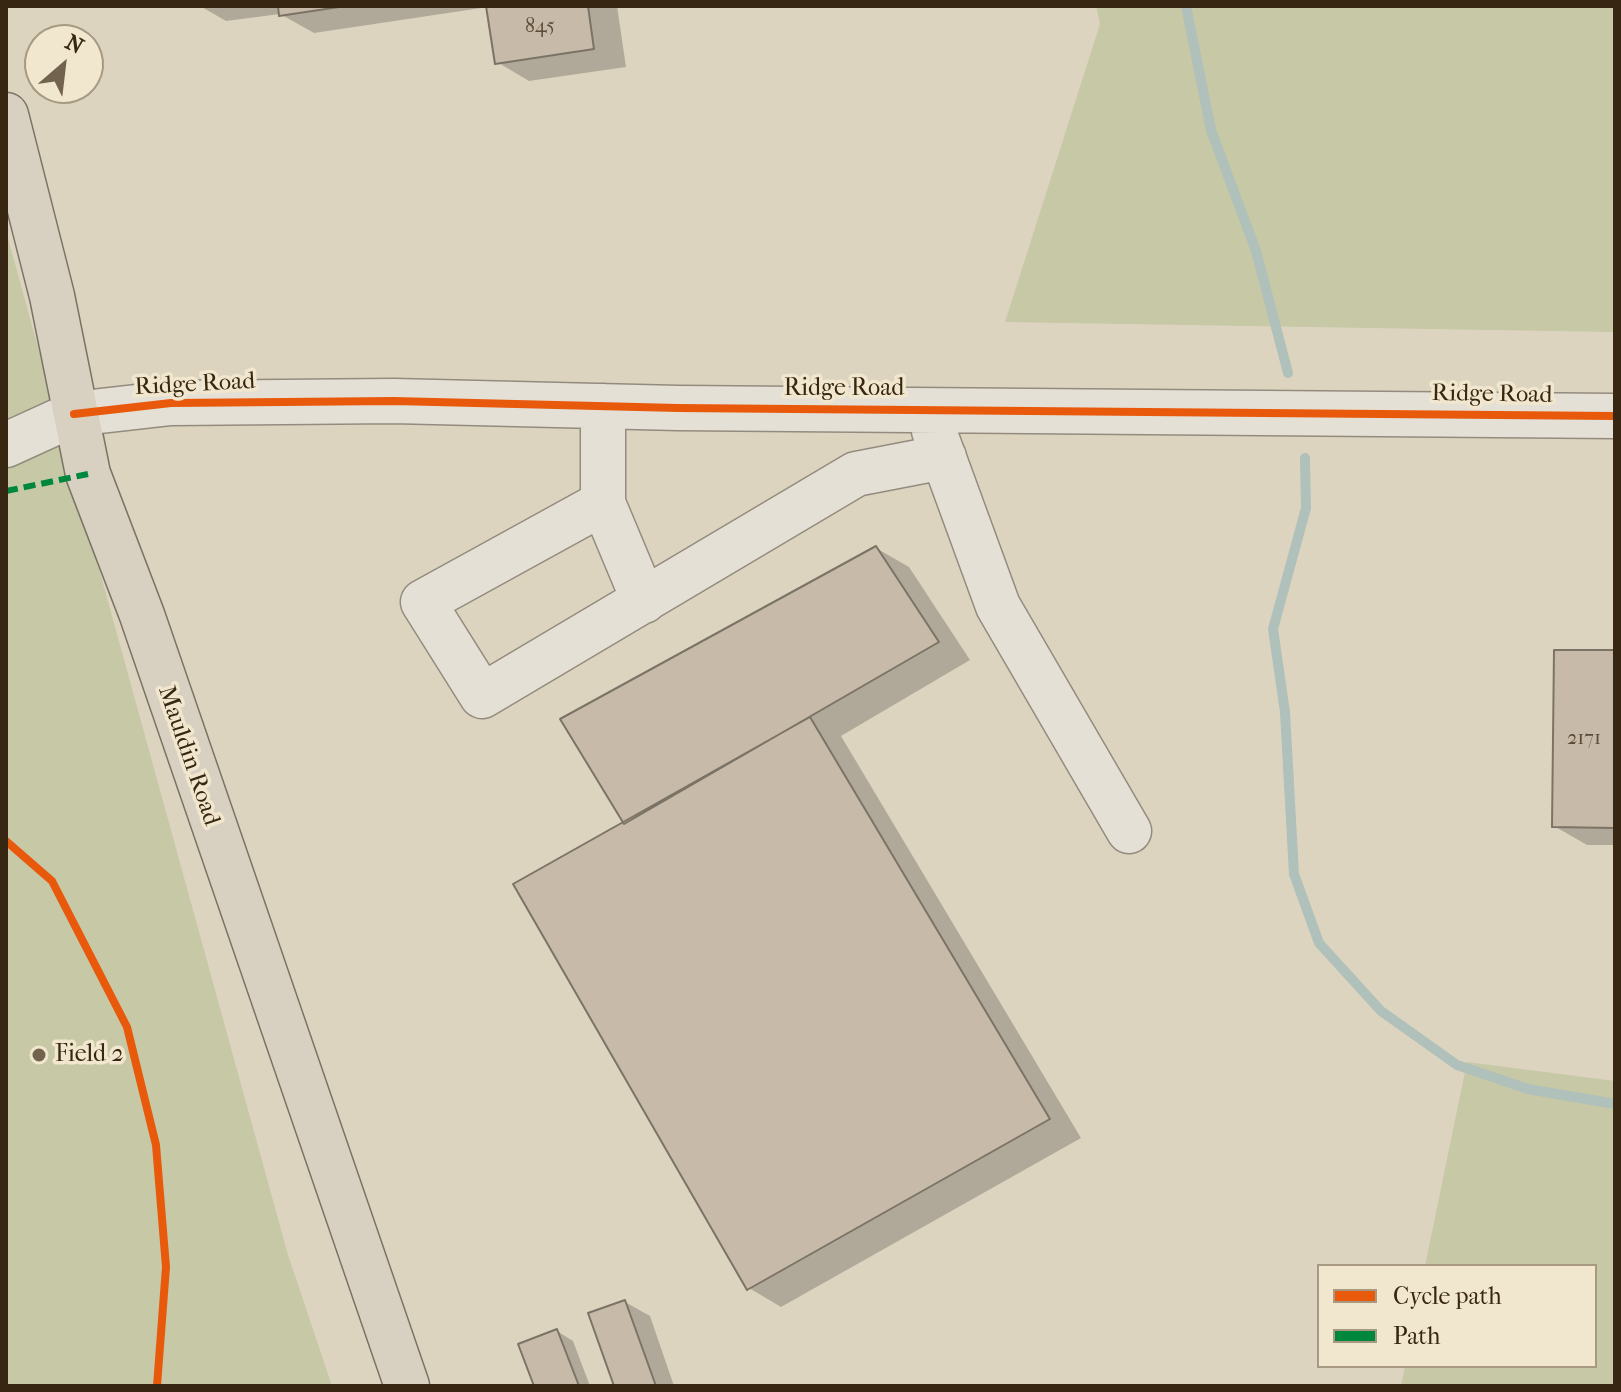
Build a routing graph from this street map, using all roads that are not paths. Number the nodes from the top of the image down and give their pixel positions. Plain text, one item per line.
1 (6, 115) edge
2 (603, 406) junction
3 (927, 409) junction
4 (74, 414) junction
5 (1615, 416) edge
6 (6, 445) edge
7 (944, 457) junction
8 (603, 503) junction
9 (644, 601) junction
10 (1129, 831) dead end
11 (407, 1386) edge

1 - 4 main road, Mauldin Road
2 - 3 street, Ridge Road
2 - 4 street, Ridge Road
2 - 8 street
3 - 5 street, Ridge Road
3 - 7 street
4 - 6 street, Ridge Road
4 - 11 main road, Mauldin Road
7 - 9 street
7 - 10 street
8 - 9 street
8 - 9 street

